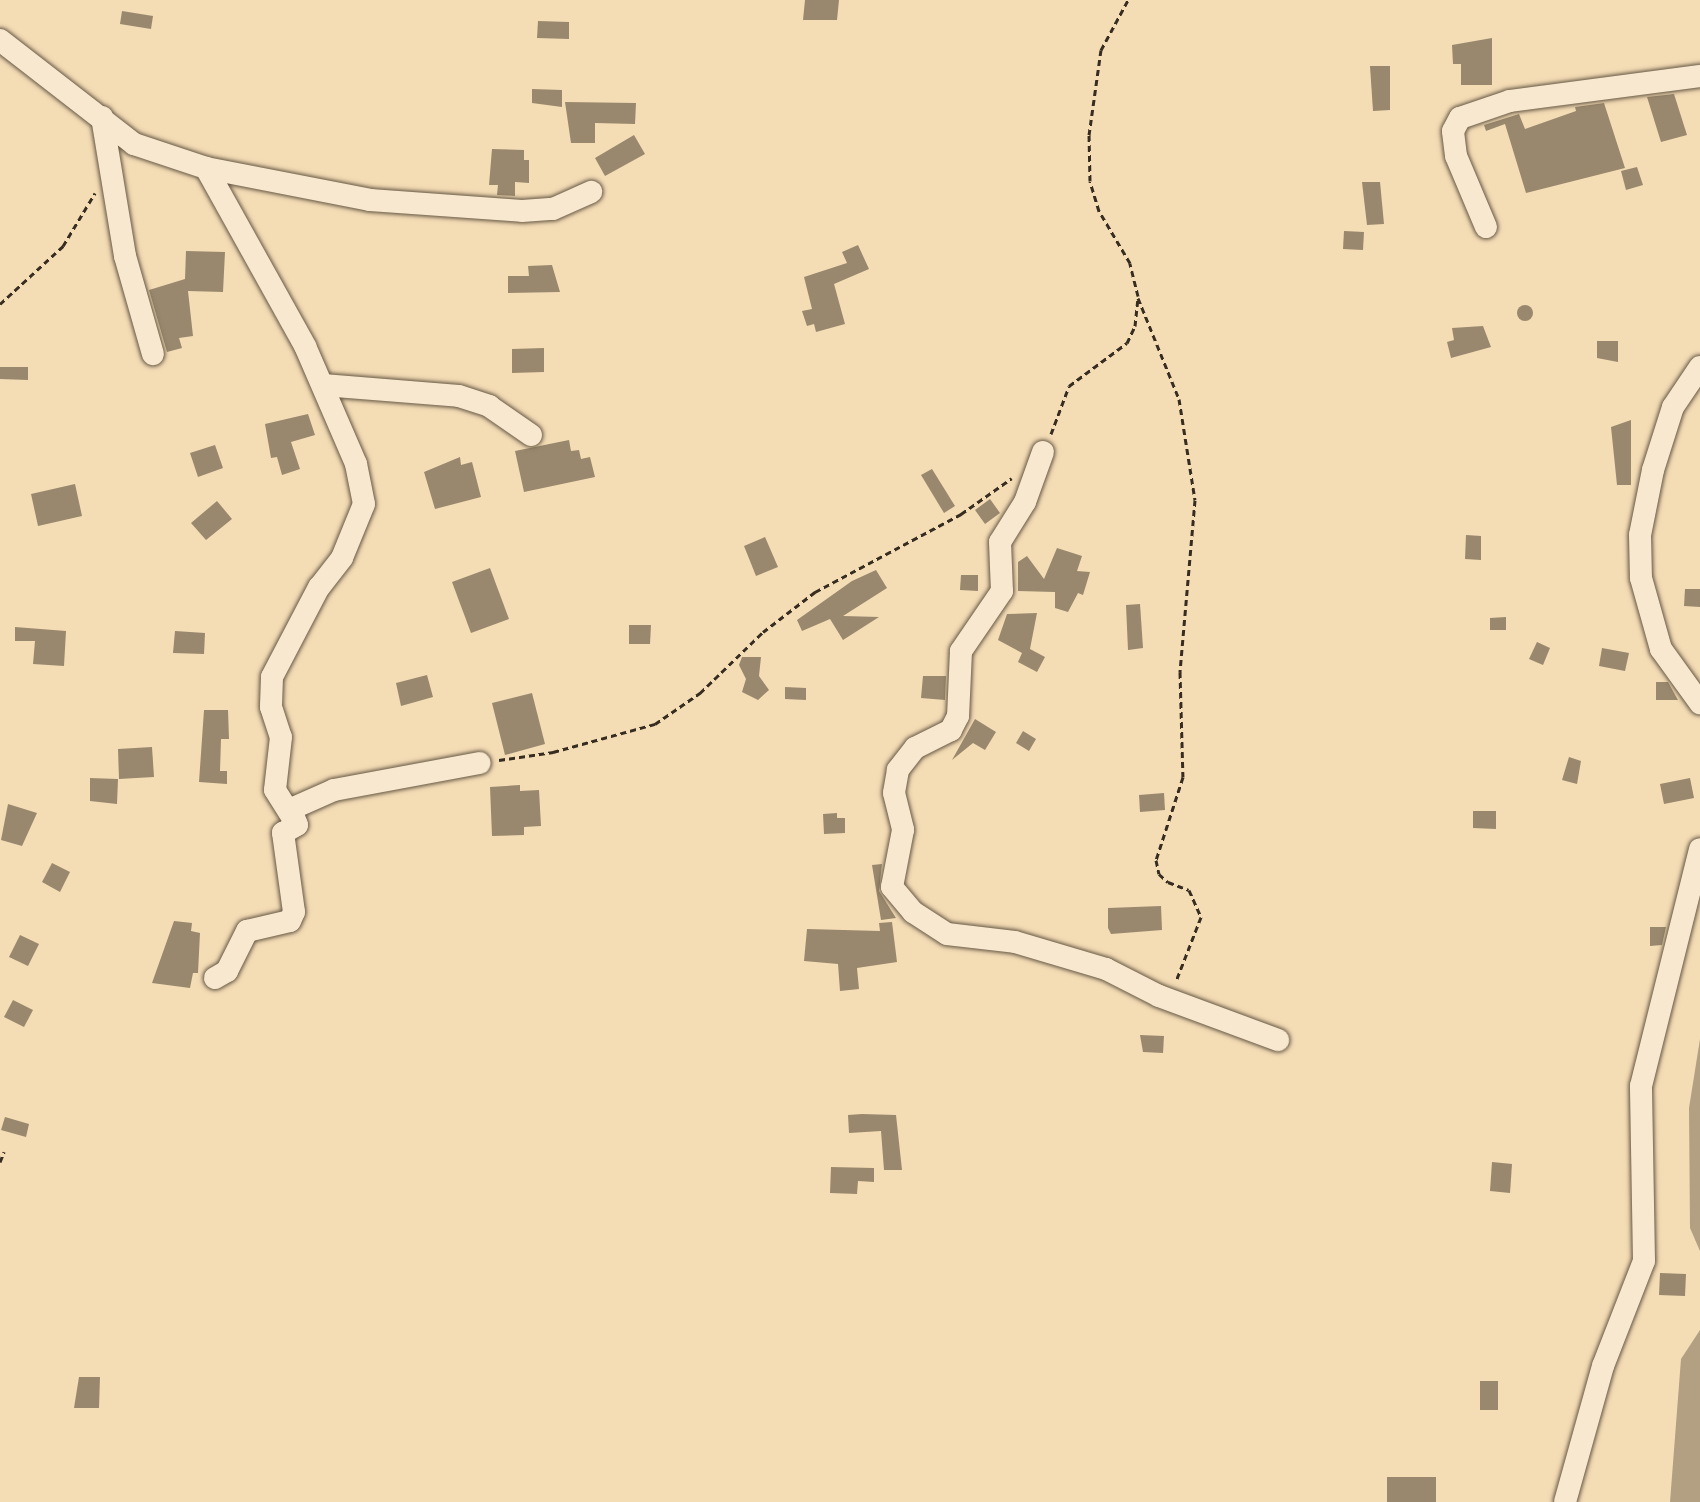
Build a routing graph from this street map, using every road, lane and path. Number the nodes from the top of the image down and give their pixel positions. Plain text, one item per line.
1 (1128, 0) edge
2 (0, 40) edge
3 (1700, 76) edge
4 (102, 117) junction
5 (107, 165) junction
6 (206, 168) junction
7 (591, 192) dead end
8 (1486, 227) dead end
9 (1138, 296) junction
10 (0, 304) edge
11 (153, 354) dead end
12 (1700, 367) edge
13 (323, 385) junction
14 (531, 435) dead end
15 (1043, 452) junction
16 (1700, 703) edge
17 (480, 763) joint
18 (297, 825) junction
19 (1700, 849) edge
20 (215, 978) dead end
21 (1159, 996) junction
22 (1278, 1040) dead end
23 (4, 1152) dead end
24 (0, 1162) edge
25 (1565, 1502) edge

1 - 9 path
2 - 4 street
3 - 8 street
4 - 5 street
4 - 6 street
5 - 10 path
5 - 11 street
6 - 7 street
6 - 13 street
9 - 15 path
9 - 21 path
12 - 16 street
13 - 14 street
13 - 18 street
15 - 17 path
15 - 21 street
17 - 18 street
18 - 20 street
19 - 25 street
21 - 22 street
23 - 24 path

